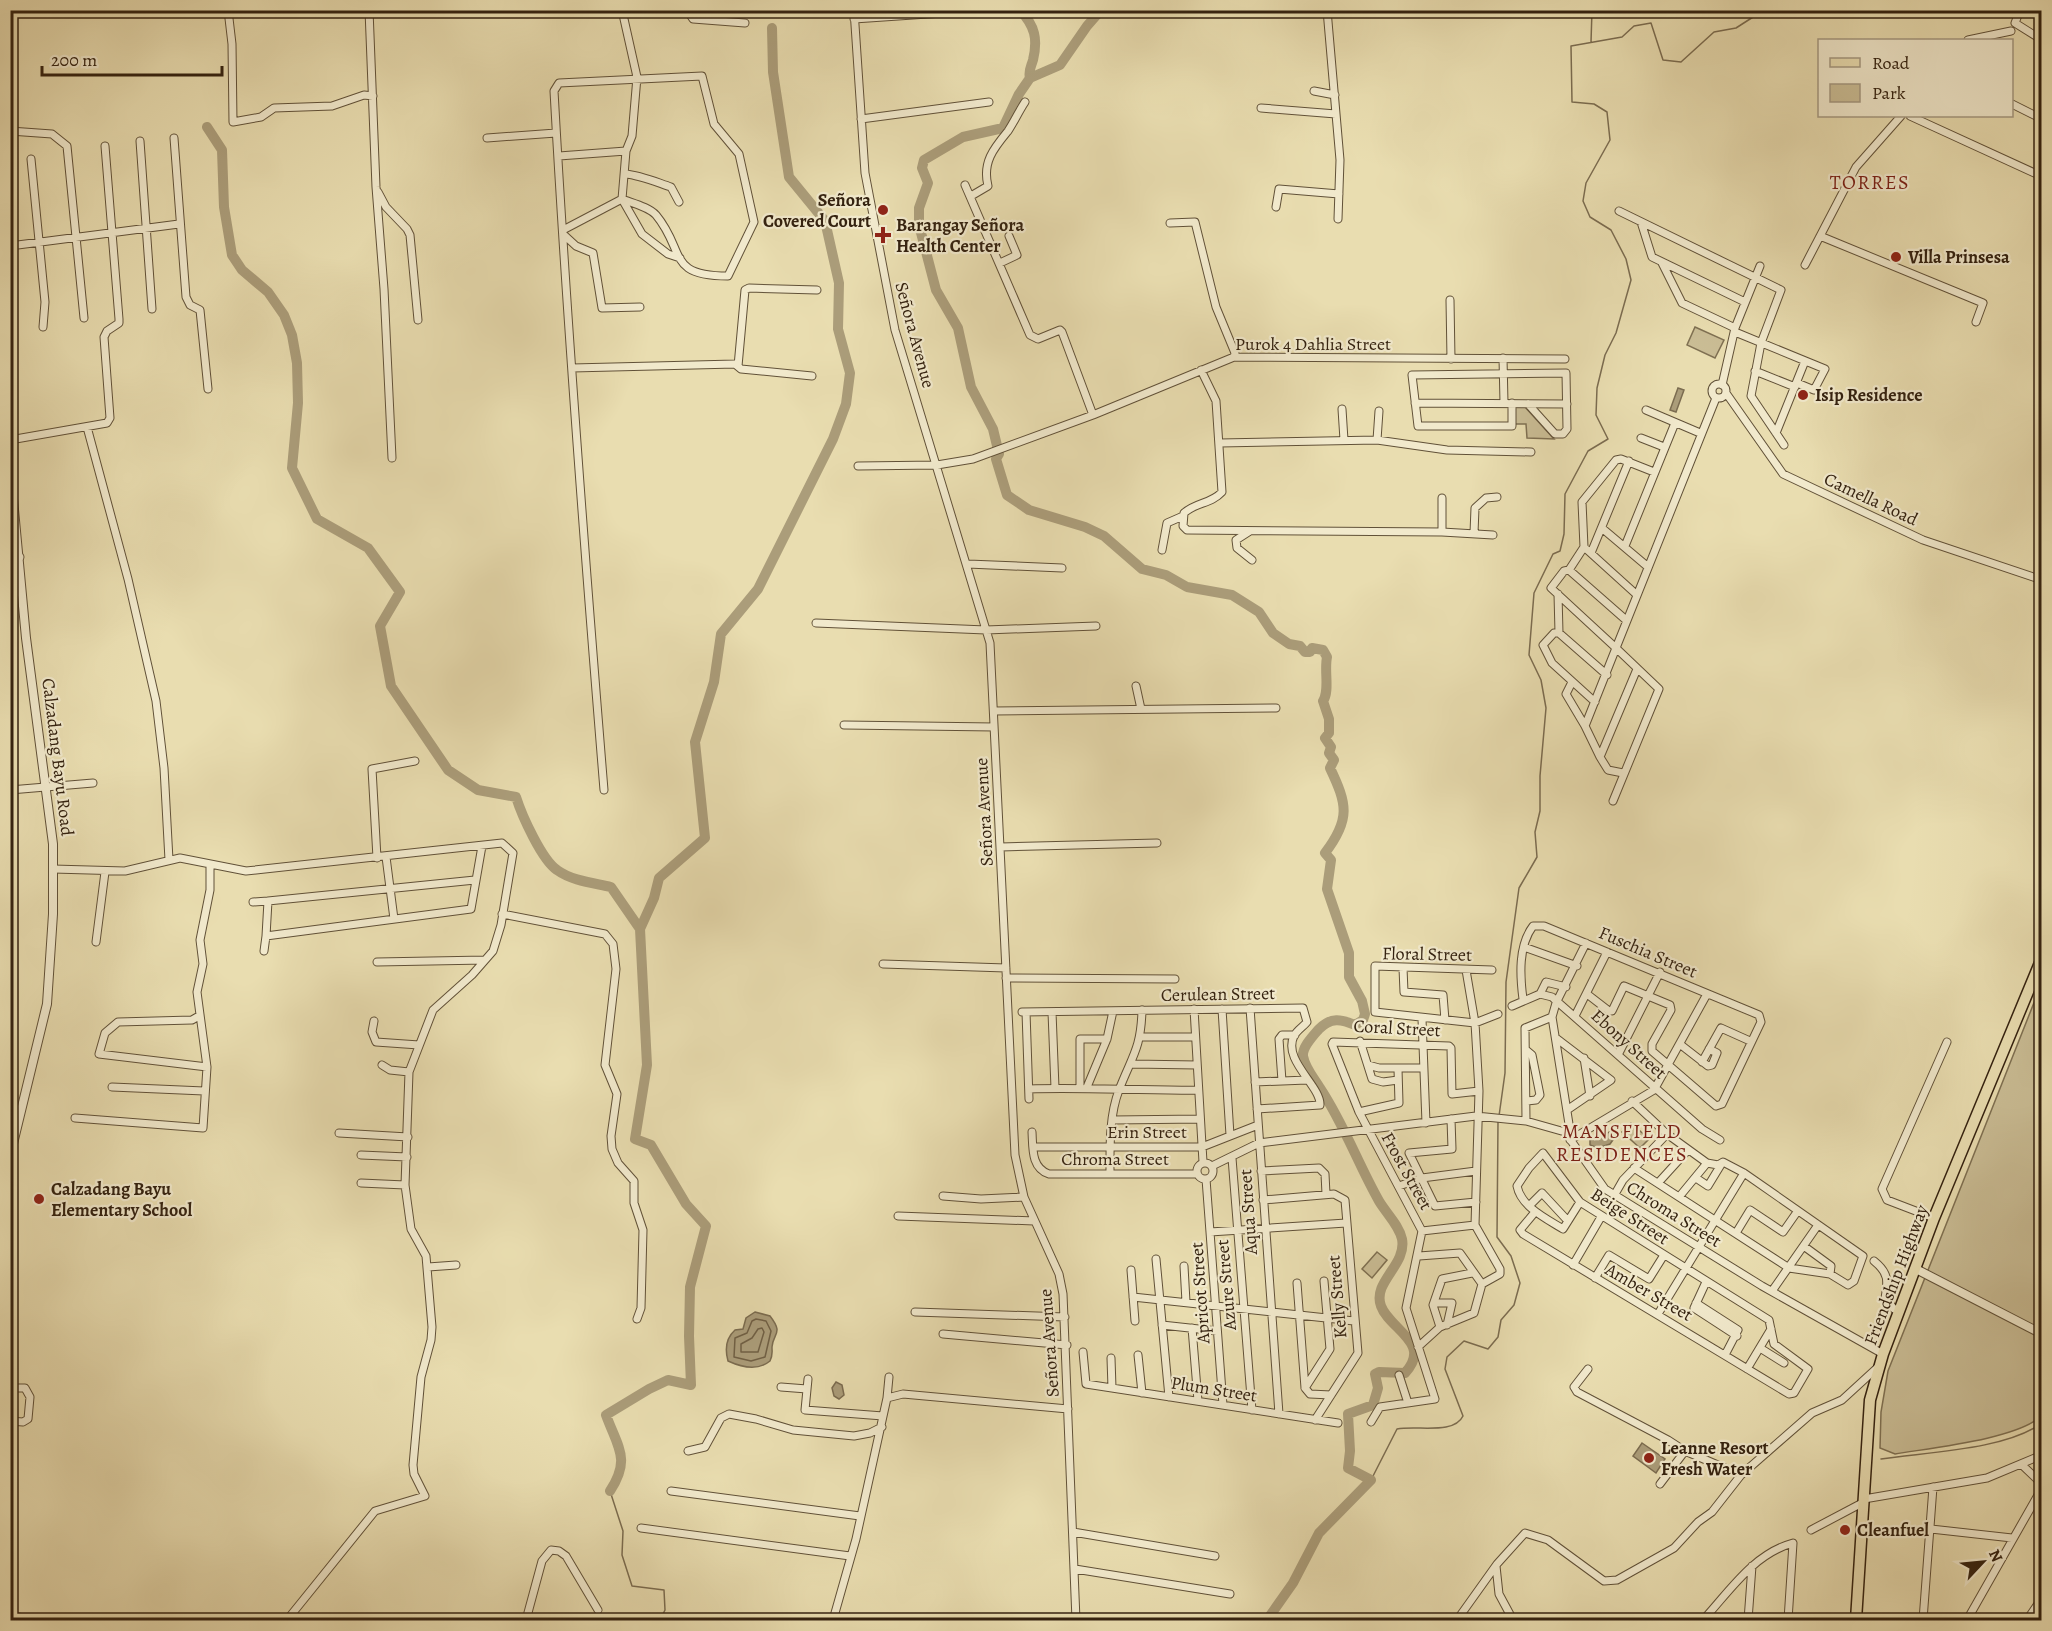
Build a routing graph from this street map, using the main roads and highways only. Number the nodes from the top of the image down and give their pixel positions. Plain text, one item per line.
1 (2042, 958) edge
2 (1856, 1620) edge

1 - 2 main road, Friendship Highway

